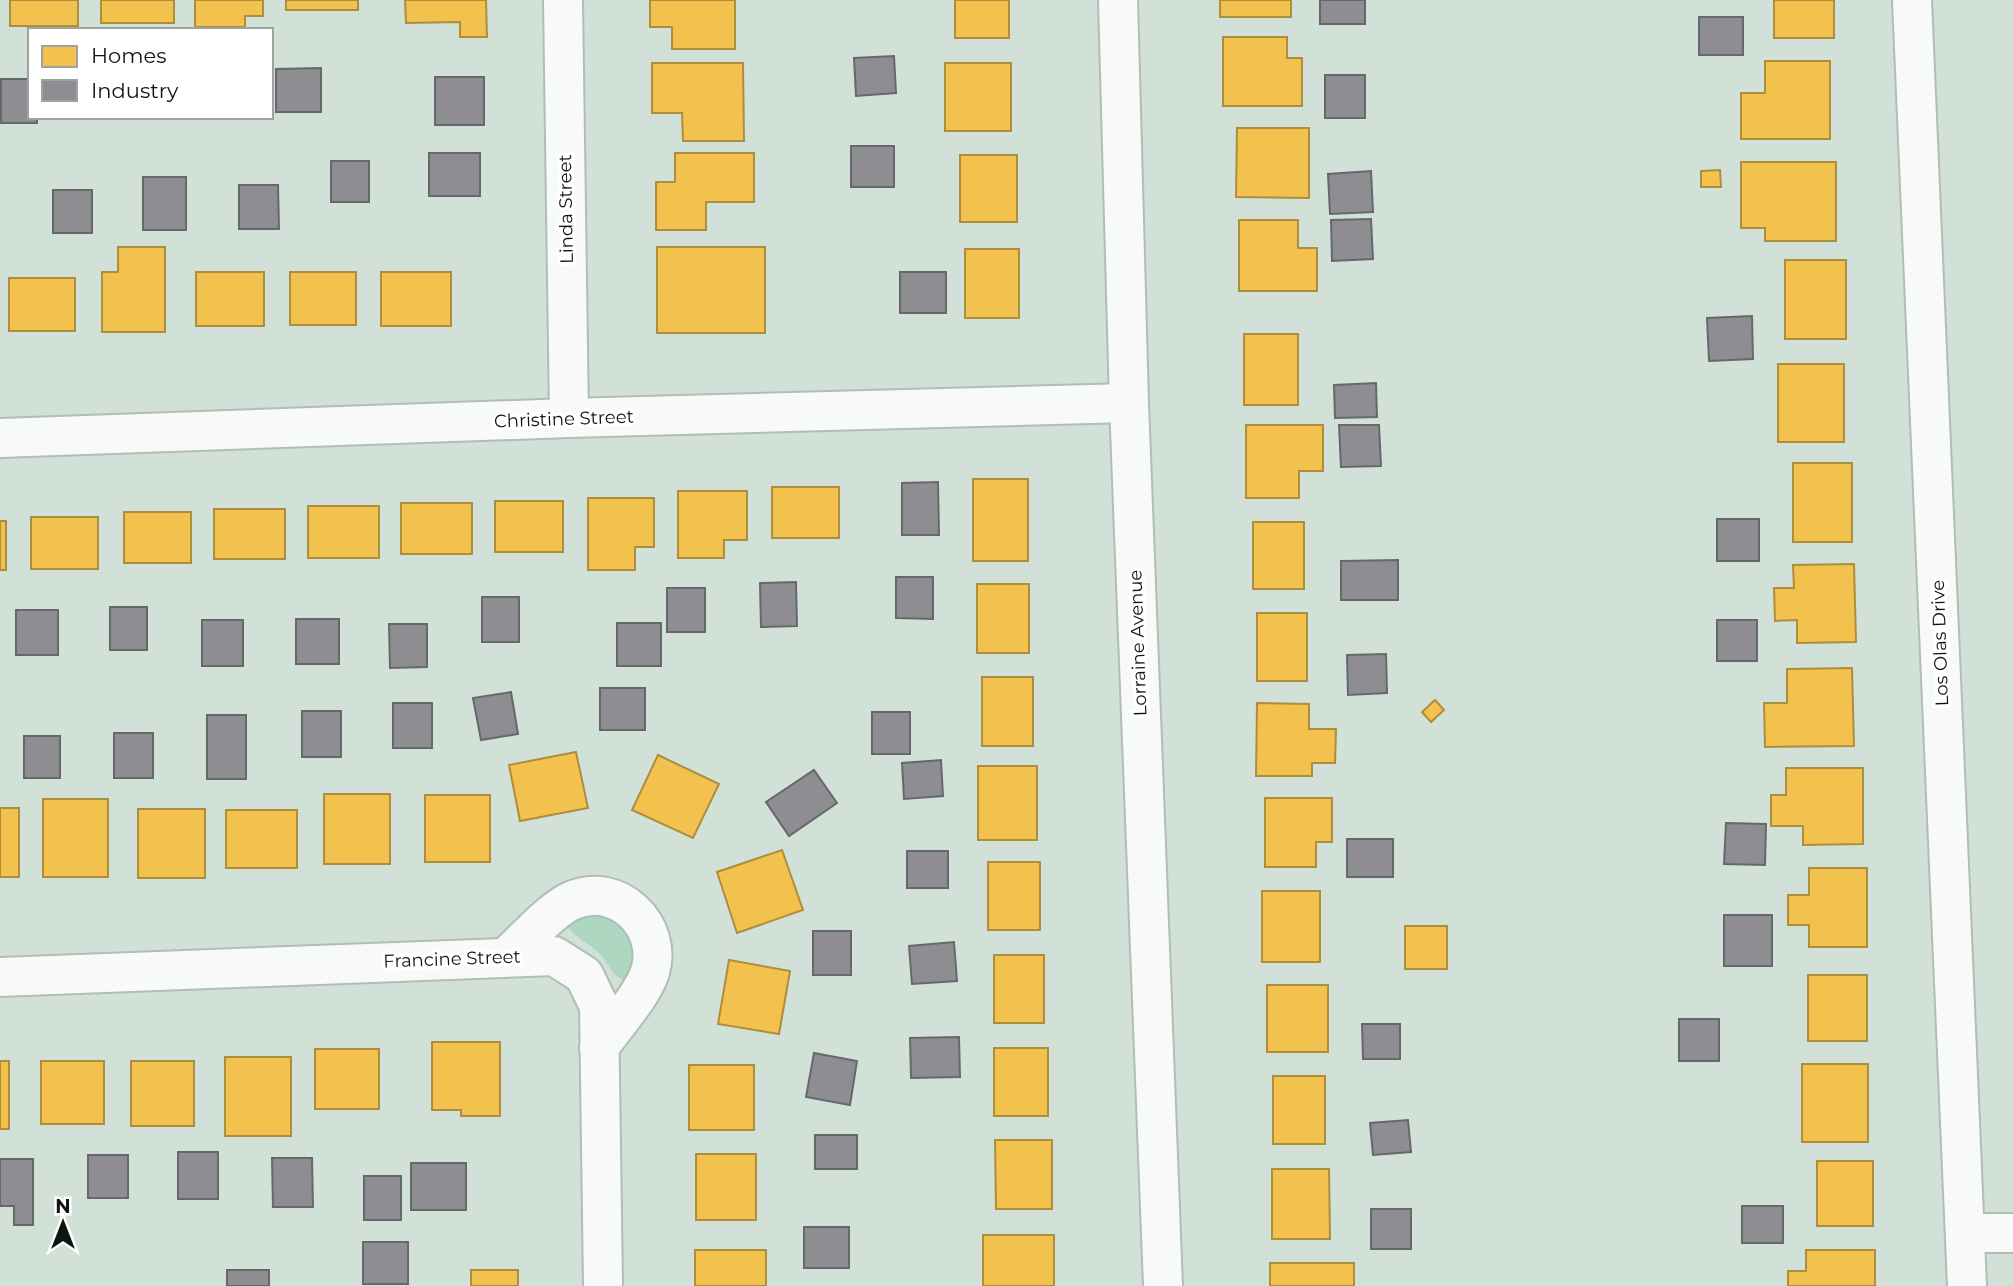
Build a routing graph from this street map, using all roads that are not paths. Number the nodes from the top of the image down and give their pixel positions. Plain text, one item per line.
1 (563, 0) edge
2 (1118, 0) edge
3 (1912, 0) edge
4 (1129, 403) junction
5 (569, 418) junction
6 (0, 438) edge
7 (506, 957) junction
8 (0, 977) edge
9 (599, 1048) junction
10 (1965, 1233) junction
11 (2013, 1233) edge
12 (603, 1286) edge
13 (1163, 1286) edge
14 (1967, 1286) edge

1 - 5 street, Linda Street
2 - 4 street, Lorraine Avenue
3 - 10 street, Los Olas Drive
4 - 5 street, Christine Street
4 - 13 street, Lorraine Avenue
5 - 6 street, Christine Street
7 - 8 street, Francine Street
7 - 9 street, Francine Street
7 - 9 street
9 - 12 street, Francine Street
10 - 11 street
10 - 14 street, Los Olas Drive

